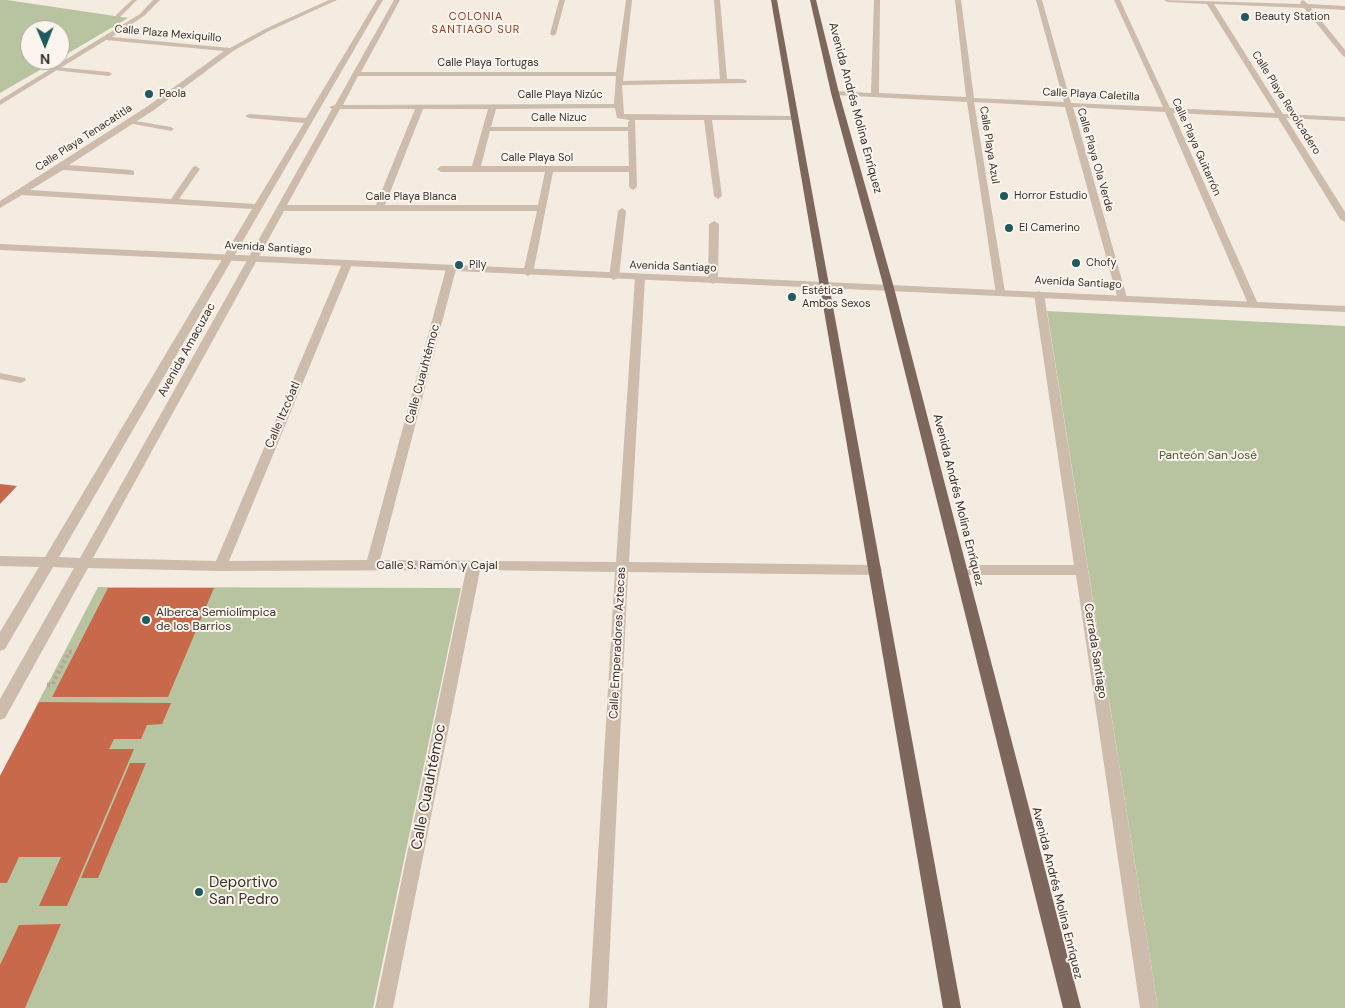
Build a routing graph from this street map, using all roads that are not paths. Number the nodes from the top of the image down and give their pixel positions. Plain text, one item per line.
1 (135, 0) edge
2 (157, 0) edge
3 (334, 0) edge
4 (380, 0) edge
5 (397, 0) edge
6 (562, 0) edge
7 (629, 0) edge
8 (717, 0) edge
9 (774, 0) edge
10 (813, 0) edge
11 (877, 0) edge
12 (958, 0) edge
13 (1039, 0) edge
14 (1117, 0) edge
15 (1167, 0) edge
16 (1208, 1) edge
17 (1304, 3) edge
18 (1345, 8) edge
19 (118, 16) dead end
20 (553, 34) dead end
21 (104, 38) junction
22 (231, 50) junction
23 (1345, 55) edge
24 (70, 60) edge
25 (53, 70) edge
26 (66, 70) edge
27 (109, 74) dead end
28 (356, 74) junction
29 (620, 74) junction
30 (743, 81) dead end
31 (724, 82) junction
32 (620, 83) junction
33 (835, 93) junction
34 (875, 94) junction
35 (970, 100) junction
36 (0, 103) edge
37 (1068, 105) junction
38 (339, 106) junction
39 (420, 106) junction
40 (493, 106) junction
41 (618, 106) junction
42 (318, 107) junction
43 (1168, 110) junction
44 (249, 116) dead end
45 (1281, 116) junction
46 (632, 118) junction
47 (708, 118) junction
48 (795, 118) junction
49 (1345, 119) edge
50 (309, 121) junction
51 (130, 122) junction
52 (632, 128) junction
53 (171, 129) dead end
54 (487, 130) junction
55 (62, 167) junction
56 (196, 168) dead end
57 (550, 168) junction
58 (441, 169) dead end
59 (476, 169) junction
60 (633, 169) junction
61 (131, 173) dead end
62 (633, 187) dead end
63 (20, 192) junction
64 (718, 196) dead end
65 (173, 202) junction
66 (0, 204) edge
67 (259, 207) junction
68 (280, 208) junction
69 (542, 208) junction
70 (379, 209) junction
71 (622, 211) dead end
72 (1345, 219) edge
73 (714, 224) dead end
74 (0, 247) edge
75 (228, 259) junction
76 (252, 260) junction
77 (347, 264) junction
78 (451, 269) junction
79 (528, 272) junction
80 (614, 277) junction
81 (640, 278) junction
82 (713, 281) junction
83 (824, 286) junction
84 (889, 288) junction
85 (1000, 292) junction
86 (1039, 294) junction
87 (1122, 298) junction
88 (1253, 304) junction
89 (1345, 309) edge
90 (0, 376) edge
91 (21, 380) dead end
92 (0, 561) edge
93 (47, 563) junction
94 (83, 563) junction
95 (474, 565) junction
96 (220, 566) junction
97 (372, 566) junction
98 (622, 568) junction
99 (875, 570) junction
100 (961, 570) junction
101 (1083, 570) junction
102 (0, 645) edge
103 (0, 713) edge
104 (384, 1008) edge
105 (598, 1008) edge
106 (952, 1008) edge
107 (1072, 1008) edge
108 (1149, 1008) edge

1 - 19 lane
2 - 21 street
3 - 22 street, Calle Playa Tenacatitla
4 - 42 street, Avenida Amacuzac
5 - 28 street, Avenida Amacuzac
6 - 20 street
7 - 29 street
8 - 31 street
9 - 48 main road
10 - 33 main road, Avenida Andrés Molina Enríquez
11 - 34 street
12 - 35 street, Calle Playa Azul
13 - 37 street, Calle Playa Ola Verde
14 - 43 street, Calle Playa Guitarrón
15 - 16 street
16 - 17 street
16 - 45 street, Calle Playa Revolcadero
17 - 18 street
17 - 23 street
21 - 22 street, Calle Plaza Mexiquillo
21 - 24 street
22 - 51 street, Calle Playa Tenacatitla
25 - 36 street
26 - 27 lane
28 - 29 street, Calle Playa Tortugas
28 - 38 street, Avenida Amacuzac
29 - 32 street
30 - 31 street
31 - 32 street
32 - 41 street
33 - 34 street, Calle Playa Caletilla
33 - 84 main road, Avenida Andrés Molina Enríquez
34 - 35 street, Calle Playa Caletilla
35 - 37 street, Calle Playa Caletilla
35 - 85 street, Calle Playa Azul
37 - 43 street, Calle Playa Caletilla
37 - 87 street, Calle Playa Ola Verde
38 - 39 street, Calle Playa Nizúc
38 - 42 street, Calle Playa Nizúc
38 - 68 street, Avenida Amacuzac
39 - 40 street, Calle Playa Nizúc
39 - 70 street
40 - 41 street, Calle Playa Nizúc
40 - 54 street
41 - 46 street, Calle Playa Nizúc
42 - 50 street, Avenida Amacuzac
43 - 45 street, Calle Playa Caletilla
43 - 88 street, Calle Playa Guitarrón
44 - 50 street
45 - 49 street, Calle Playa Caletilla
45 - 72 street, Calle Playa Revolcadero
46 - 47 street
46 - 52 street
47 - 48 street
47 - 64 street
48 - 83 main road
50 - 67 street, Avenida Amacuzac
51 - 53 lane
51 - 55 street, Calle Playa Tenacatitla
52 - 54 street, Calle Nizuc
52 - 60 street
54 - 59 street
55 - 61 street
55 - 63 street, Calle Playa Tenacatitla
56 - 65 street
57 - 59 street, Calle Playa Sol
57 - 60 street, Calle Playa Sol
57 - 69 street
58 - 59 street, Calle Playa Sol
60 - 62 street
63 - 65 street
63 - 66 street, Calle Playa Tenacatitla
65 - 67 street
67 - 75 street, Avenida Amacuzac
68 - 70 street, Calle Playa Blanca
68 - 76 street, Avenida Amacuzac
69 - 70 street, Calle Playa Blanca
69 - 79 street
71 - 80 street
73 - 82 street
74 - 75 street, Avenida Santiago
75 - 76 street, Avenida Santiago
75 - 93 street, Avenida Amacuzac
76 - 77 street, Avenida Santiago
76 - 94 street, Avenida Amacuzac
77 - 78 street, Avenida Santiago
77 - 96 street, Calle Itzcóatl
78 - 79 street, Avenida Santiago
78 - 97 street, Calle Cuauhtémoc
79 - 80 street, Avenida Santiago
80 - 81 street, Avenida Santiago
81 - 82 street, Avenida Santiago
81 - 98 street, Calle Emperadores Aztecas
82 - 83 street, Avenida Santiago
83 - 84 street, Avenida Santiago
83 - 99 main road
84 - 85 street, Avenida Santiago
84 - 100 main road, Avenida Andrés Molina Enríquez
85 - 86 street, Avenida Santiago
86 - 87 street, Avenida Santiago
86 - 101 street, Cerrada Santiago
87 - 88 street, Avenida Santiago
88 - 89 street, Avenida Santiago
90 - 91 street
92 - 93 street, Calle S. Ramón y Cajal
93 - 94 street, Calle S. Ramón y Cajal
93 - 102 street, Avenida Amacuzac
94 - 96 street, Calle S. Ramón y Cajal
94 - 103 street, Avenida Amacuzac
95 - 97 street, Calle S. Ramón y Cajal
95 - 98 street, Calle S. Ramón y Cajal
95 - 104 street, Calle Cuauhtémoc
96 - 97 street, Calle S. Ramón y Cajal
98 - 99 street, Calle S. Ramón y Cajal
98 - 105 street, Calle Emperadores Aztecas
99 - 106 main road
100 - 101 street
100 - 107 main road, Avenida Andrés Molina Enríquez
101 - 108 street, Cerrada Santiago

